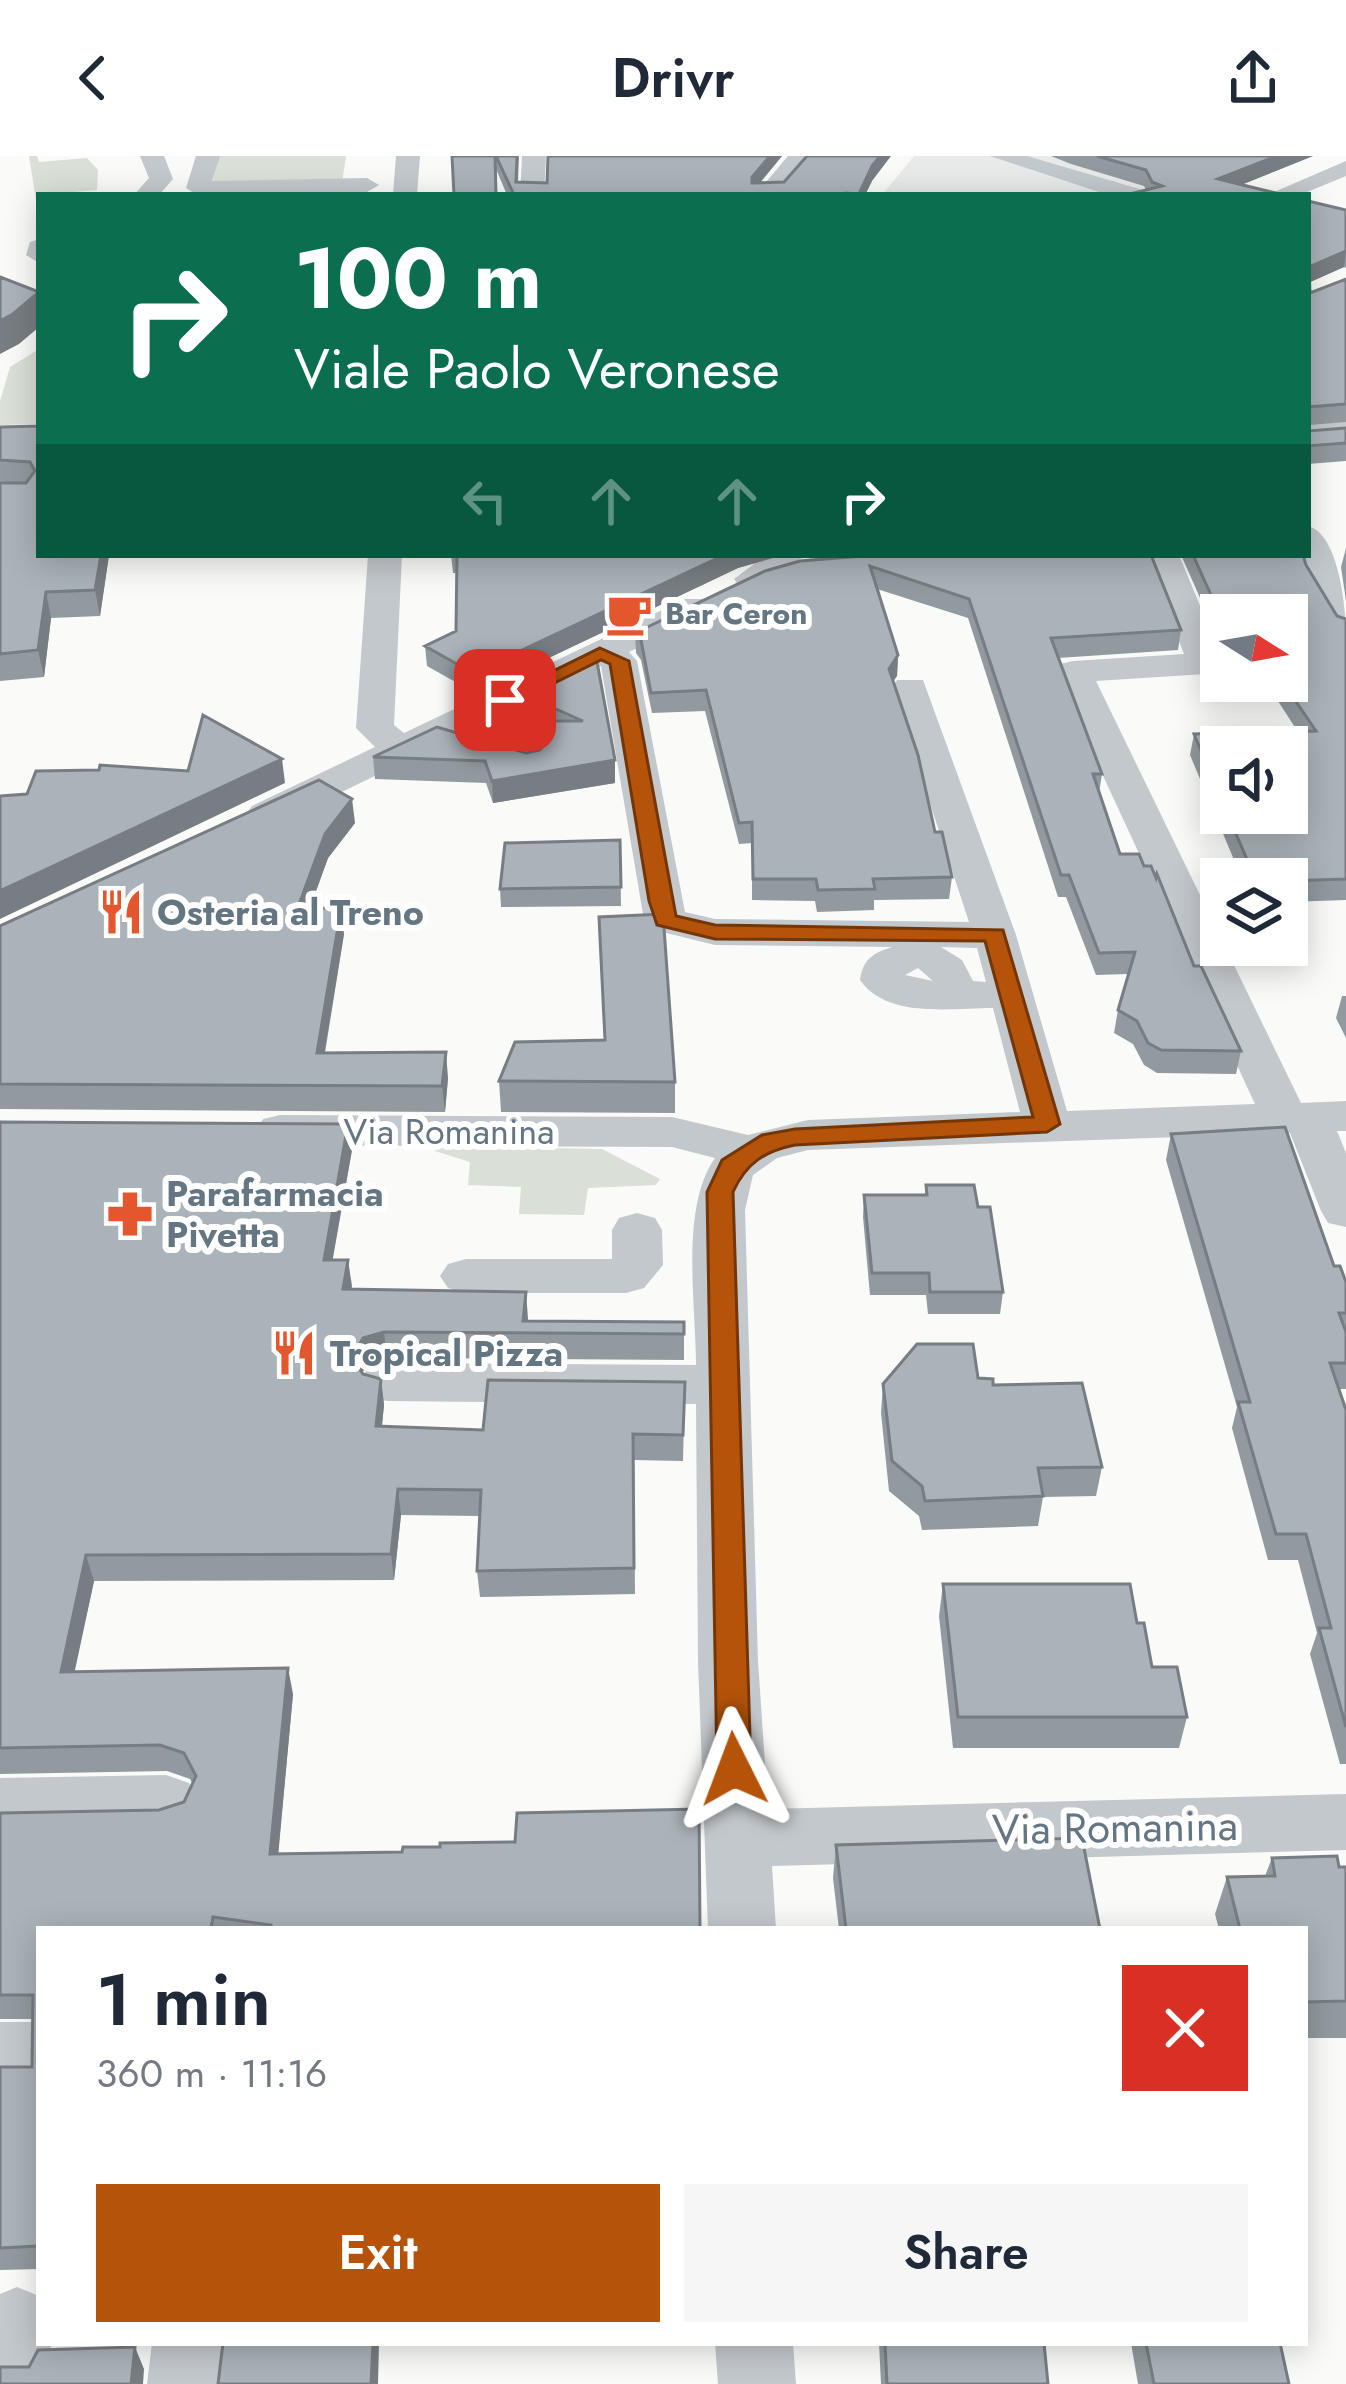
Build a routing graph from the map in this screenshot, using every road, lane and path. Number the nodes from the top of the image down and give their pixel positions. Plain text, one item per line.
1 (152, 156) edge
2 (208, 156) edge
3 (372, 156) edge
4 (409, 156) edge
5 (534, 156) edge
6 (801, 156) edge
7 (1002, 156) edge
8 (1346, 167) edge
9 (367, 185) junction
10 (1133, 186) edge
11 (405, 189) edge
12 (149, 192) edge
13 (532, 192) edge
14 (770, 192) edge
15 (1286, 192) edge
16 (1346, 430) edge
17 (1311, 433) edge
18 (1346, 532) edge
19 (1311, 535) edge
20 (1311, 544) edge
21 (385, 558) edge
22 (784, 558) edge
23 (853, 558) edge
24 (1163, 558) edge
25 (916, 559) edge
26 (752, 579) junction
27 (1346, 625) edge
28 (600, 653) junction
29 (910, 688) dead end
30 (438, 732) junction
31 (481, 746) edge
32 (401, 750) junction
33 (232, 830) edge
34 (994, 934) junction
35 (953, 979) dead end
36 (1012, 995) junction
37 (1313, 1117) edge
38 (1047, 1124) junction
39 (242, 1130) edge
40 (757, 1147) junction
41 (1346, 1211) edge
42 (637, 1230) dead end
43 (466, 1276) dead end
44 (387, 1382) dead end
45 (725, 1385) junction
46 (166, 1803) edge
47 (0, 1806) edge
48 (1346, 1822) edge
49 (740, 1838) junction
50 (742, 1926) edge
51 (0, 2055) edge
52 (36, 2055) edge
53 (191, 2346) edge
54 (754, 2346) edge
55 (186, 2384) edge
56 (757, 2384) edge

1 - 12 street
2 - 9 street
3 - 9 street
4 - 11 street
5 - 13 street
6 - 14 street
7 - 10 street
8 - 15 street
9 - 11 street
16 - 17 street
18 - 19 street
20 - 27 street
21 - 32 street
22 - 26 street
23 - 25 street
23 - 26 street
24 - 37 street
26 - 28 street
28 - 30 street
28 - 34 street
29 - 34 street
30 - 31 street
30 - 32 street
32 - 33 street
34 - 36 street
35 - 36 street
36 - 38 street
37 - 38 street
37 - 41 street
38 - 40 street
39 - 40 street, Via Romanina
40 - 45 street
42 - 43 street
44 - 45 street
45 - 49 street
46 - 47 street
48 - 49 street, Via Romanina
49 - 50 street
51 - 52 street
53 - 55 street
54 - 56 street

